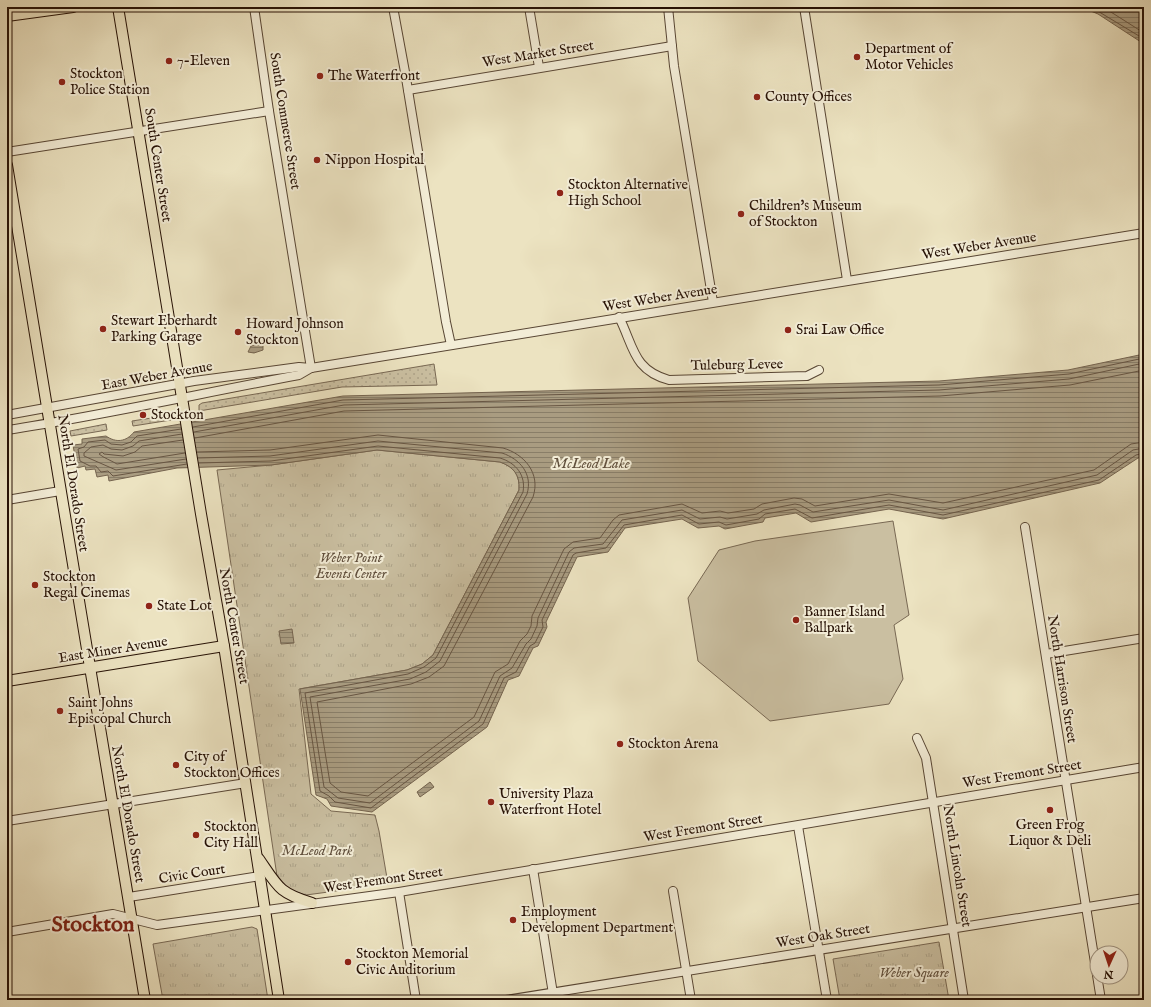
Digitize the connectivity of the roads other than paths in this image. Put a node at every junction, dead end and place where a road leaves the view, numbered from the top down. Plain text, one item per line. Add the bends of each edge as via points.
1 (73, 7) edge
2 (118, 7) edge
3 (254, 7) edge
4 (393, 7) edge
5 (529, 7) edge
6 (668, 7) edge
7 (804, 7) edge
8 (7, 16) edge
9 (672, 46) junction
10 (539, 68) junction
11 (408, 90) junction
12 (269, 111) junction
13 (138, 131) junction
14 (7, 152) edge
15 (7, 165) edge
16 (1144, 233) edge
17 (159, 256) joint
18 (847, 280) junction
19 (713, 302) junction
20 (619, 317) junction
21 (451, 346) junction
22 (311, 368) junction
23 (819, 370) dead end
24 (179, 383) junction
25 (182, 398) junction
26 (47, 409) junction
27 (7, 415) edge
28 (49, 424) junction
29 (7, 430) edge
30 (60, 491) junction
31 (7, 500) edge
32 (1025, 527) dead end
33 (1144, 638) edge
34 (224, 646) junction
35 (1046, 654) junction
36 (89, 668) junction
37 (7, 681) edge
38 (917, 738) dead end
39 (1144, 767) edge
40 (1065, 780) junction
41 (246, 783) junction
42 (933, 802) junction
43 (112, 804) junction
44 (7, 821) edge
45 (798, 826) junction
46 (257, 856) junction
47 (533, 869) junction
48 (260, 876) junction
49 (673, 891) dead end
50 (399, 892) junction
51 (129, 897) junction
52 (1144, 898) edge
53 (312, 903) junction
54 (1086, 908) junction
55 (265, 909) junction
56 (132, 919) junction
57 (953, 928) junction
58 (7, 932) edge
59 (819, 951) junction
60 (686, 971) junction
61 (554, 996) edge
62 (145, 1000) edge
63 (279, 1000) edge
64 (416, 1000) edge
65 (506, 1000) edge
66 (691, 1000) edge
67 (827, 1000) edge
68 (964, 1000) edge
69 (1101, 1000) edge

1 - 8 main road
2 - 13 main road, South Center Street
3 - 12 street, South Commerce Street
4 - 11 street
5 - 10 street
6 - 9 street
7 - 18 street
9 - 10 street, West Market Street
9 - 19 street
10 - 11 street, West Market Street
11 - 21 street
12 - 13 street
12 - 22 street, South Commerce Street
13 - 14 street
13 - 17 main road, South Center Street
15 - 26 main road, North El Dorado Street
16 - 18 street, West Weber Avenue
17 - 24 main road, North Center Street
18 - 19 street, West Weber Avenue
19 - 20 street, West Weber Avenue
20 - 21 street, West Weber Avenue
20 - 23 street, Tuleburg Levee via 645,370 669,380 807,376
21 - 22 street, West Weber Avenue
22 - 24 street, East Weber Avenue via 299,367
22 - 25 street, West Weber Avenue via 299,375
24 - 25 main road, North Center Street
24 - 26 street, East Weber Avenue
25 - 28 street, East Weber Avenue
25 - 34 main road, North Center Street
26 - 27 street, East Weber Avenue
26 - 28 main road, North El Dorado Street
28 - 29 street, East Weber Avenue
28 - 30 main road, North El Dorado Street
30 - 31 street
30 - 36 main road, North El Dorado Street
32 - 35 street, North Harrison Street
33 - 35 street
34 - 36 main road, East Miner Avenue
34 - 41 main road, North Center Street
35 - 40 street, North Harrison Street
36 - 37 main road, East Miner Avenue
36 - 43 main road, North El Dorado Street
38 - 42 street, North Lincoln Street via 926,758
39 - 40 street, West Fremont Street
40 - 42 street, West Fremont Street
40 - 54 street, North Harrison Street
41 - 43 street
41 - 46 main road, North Center Street
42 - 45 street, West Fremont Street
42 - 57 street, North Lincoln Street
43 - 44 street
43 - 51 main road, North El Dorado Street
45 - 47 street, West Fremont Street
45 - 59 street
46 - 48 main road, North Center Street
46 - 53 main road via 282,891
47 - 50 street, West Fremont Street
47 - 61 street
48 - 51 street, Civic Court
48 - 55 main road, North Center Street
49 - 60 street
50 - 53 street, West Fremont Street
50 - 64 street
51 - 56 main road, North El Dorado Street
52 - 54 street, West Oak Street
53 - 55 street, West Fremont Street
54 - 57 street, West Oak Street
54 - 69 street, North Harrison Street
55 - 56 street, West Fremont Street via 157,925
55 - 63 main road, North Center Street
56 - 58 street, West Fremont Street via 113,914
56 - 62 main road, North El Dorado Street
57 - 59 street, West Oak Street
57 - 68 street, North Lincoln Street
59 - 60 street, West Oak Street
59 - 67 street
60 - 61 street, West Oak Street
60 - 66 street
61 - 65 street, West Oak Street

